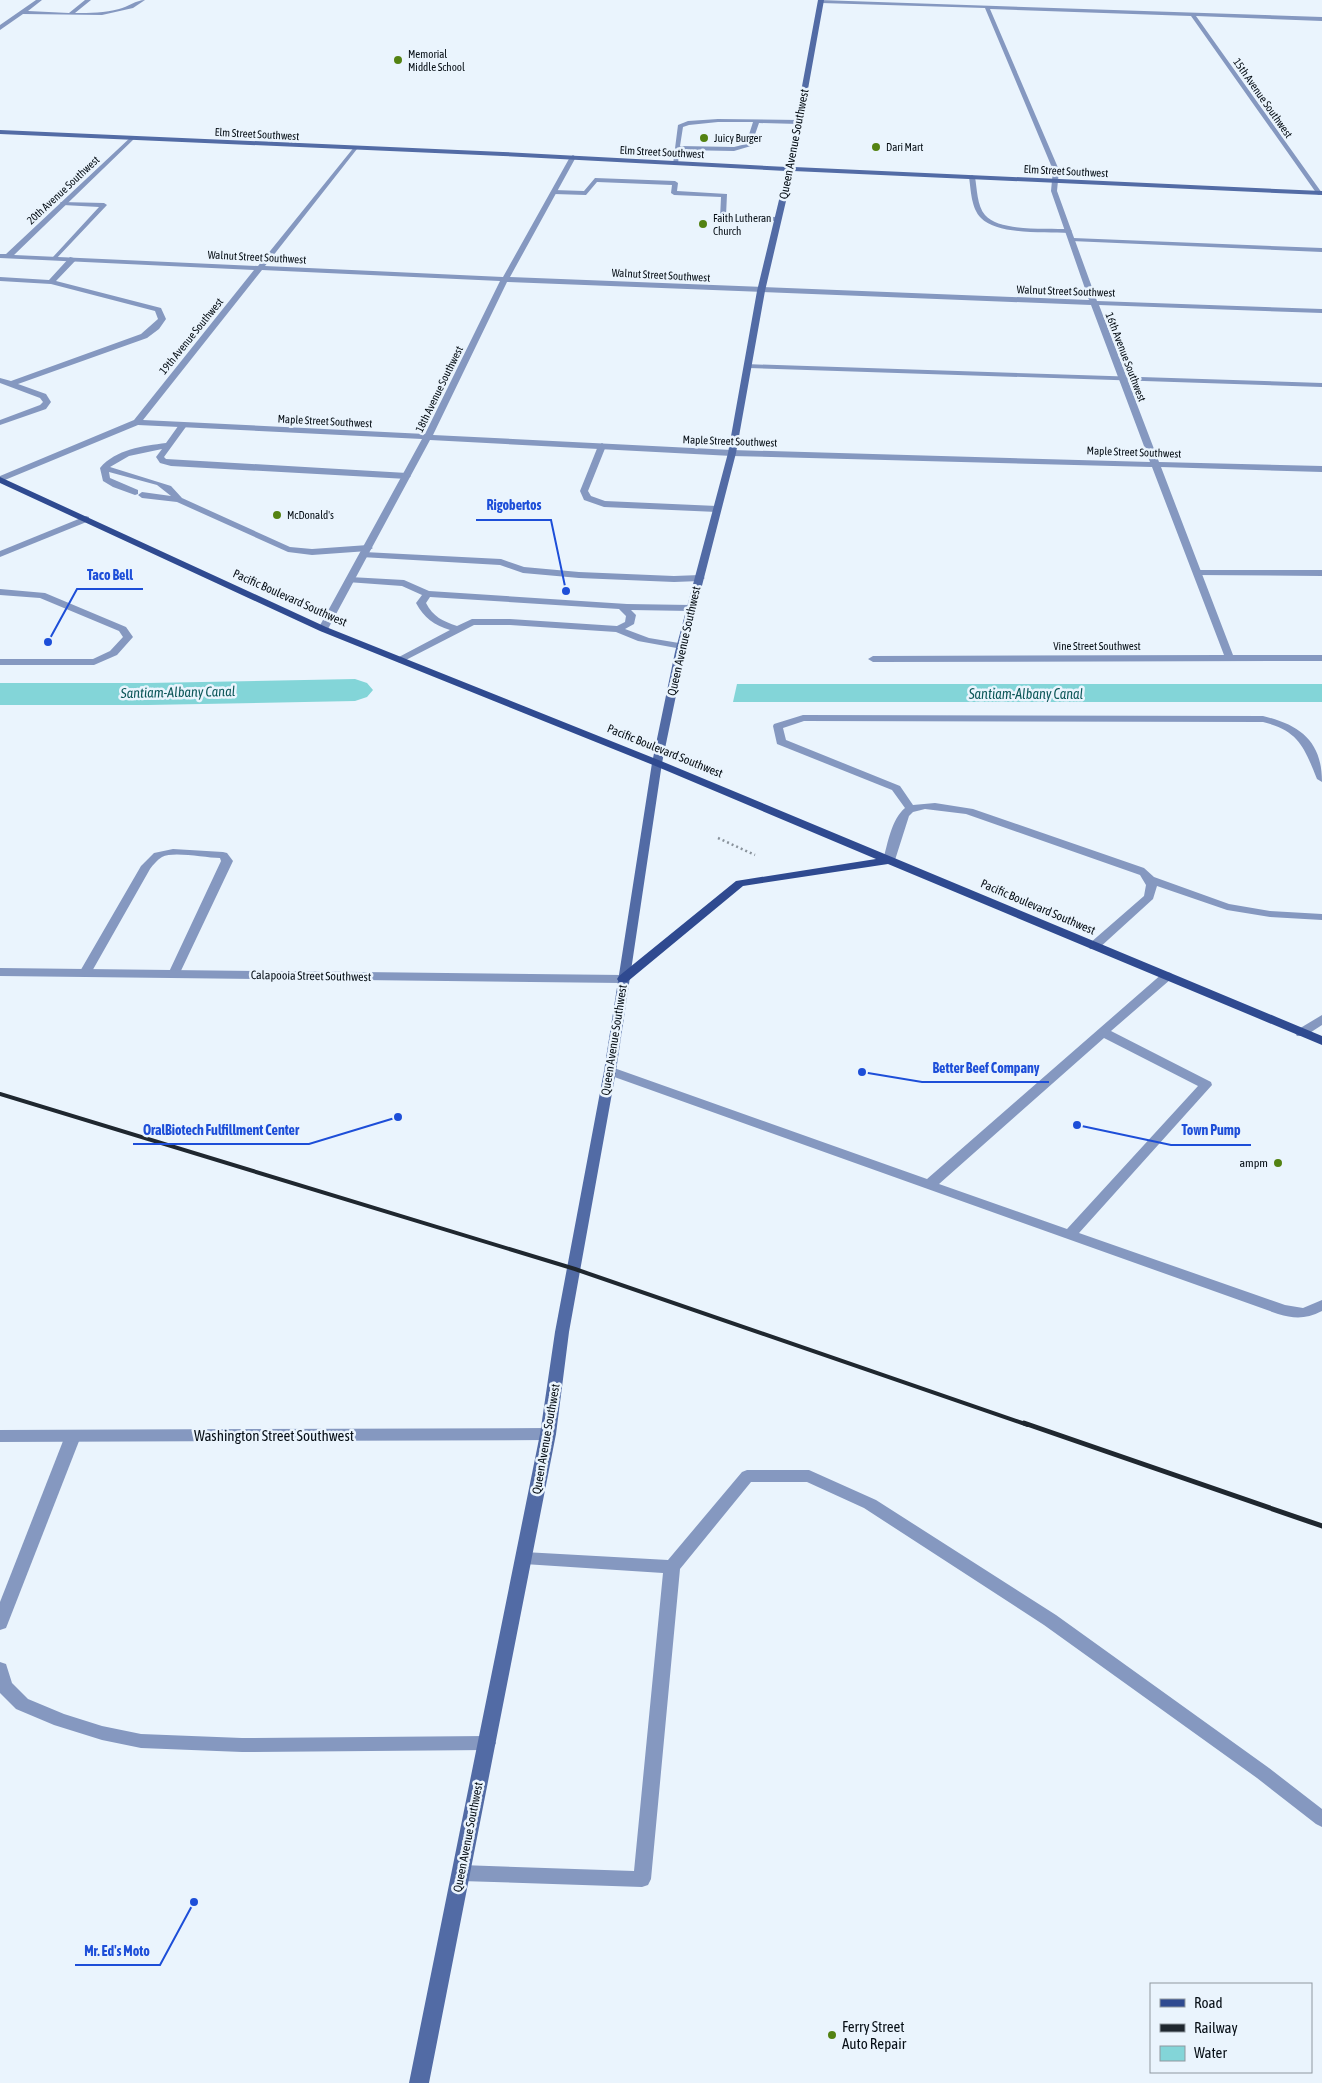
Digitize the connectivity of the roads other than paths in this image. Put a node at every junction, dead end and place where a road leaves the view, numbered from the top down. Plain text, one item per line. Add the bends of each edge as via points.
1 (38, 0) edge
2 (88, 0) edge
3 (142, 0) edge
4 (821, 0) edge
5 (988, 7) junction
6 (23, 12) junction
7 (72, 13) junction
8 (1192, 14) junction
9 (1322, 19) edge
10 (0, 28) edge
11 (756, 121) junction
12 (799, 122) junction
13 (0, 132) edge
14 (132, 138) junction
15 (354, 148) junction
16 (678, 148) junction
17 (573, 157) junction
18 (675, 163) junction
19 (790, 169) junction
20 (972, 177) junction
21 (1056, 180) junction
22 (554, 192) junction
23 (1320, 193) edge
24 (63, 203) junction
25 (778, 219) junction
26 (1069, 231) junction
27 (1073, 240) junction
28 (1322, 250) edge
29 (4, 256) edge
30 (55, 258) junction
31 (73, 259) junction
32 (259, 268) junction
33 (0, 279) edge
34 (505, 279) junction
35 (50, 282) junction
36 (761, 291) junction
37 (1094, 303) junction
38 (1322, 311) edge
39 (748, 366) junction
40 (1122, 378) junction
41 (0, 380) edge
42 (11, 384) junction
43 (1322, 385) edge
44 (137, 422) junction
45 (0, 423) edge
46 (184, 424) junction
47 (428, 438) junction
48 (169, 444) junction
49 (602, 446) junction
50 (732, 453) junction
51 (1156, 464) junction
52 (104, 468) junction
53 (1322, 469) edge
54 (407, 476) junction
55 (0, 479) edge
56 (179, 500) junction
57 (717, 510) junction
58 (86, 520) junction
59 (366, 551) junction
60 (0, 554) edge
61 (1198, 573) junction
62 (1322, 573) edge
63 (700, 578) junction
64 (350, 580) junction
65 (0, 592) edge
66 (427, 594) junction
67 (622, 607) junction
68 (691, 608) junction
69 (457, 628) junction
70 (324, 629) junction
71 (618, 629) junction
72 (682, 646) junction
73 (1322, 658) edge
74 (873, 659) dead end
75 (1230, 659) junction
76 (400, 660) junction
77 (0, 662) edge
78 (657, 763) junction
79 (1322, 779) edge
80 (911, 809) junction
81 (889, 860) junction
82 (1151, 880) junction
83 (1322, 917) edge
84 (1094, 946) junction
85 (0, 972) edge
86 (85, 973) junction
87 (174, 974) junction
88 (1167, 976) junction
89 (623, 979) junction
90 (1322, 1019) edge
91 (1103, 1032) junction
92 (1301, 1032) junction
93 (1322, 1041) edge
94 (610, 1071) junction
95 (930, 1185) junction
96 (1070, 1234) junction
97 (1322, 1305) edge
98 (548, 1434) junction
99 (0, 1436) edge
100 (73, 1436) junction
101 (524, 1558) junction
102 (672, 1567) junction
103 (0, 1623) edge
104 (0, 1669) edge
105 (487, 1743) junction
106 (1322, 1819) edge
107 (461, 1873) junction
108 (419, 2083) edge

1 - 6 street
2 - 7 street
3 - 7 street via 124,10
4 - 5 street
4 - 12 main road, Queen Avenue Southwest
5 - 8 street
5 - 21 street, 16th Avenue Southwest via 1056,170
6 - 7 street
6 - 10 street
8 - 9 street
8 - 23 street, 15th Avenue Southwest
11 - 12 street
11 - 16 street via 749,145 734,149
11 - 16 street via 685,123 680,126
12 - 19 main road, Queen Avenue Southwest
13 - 14 main road, Elm Street Southwest
14 - 15 main road, Elm Street Southwest
14 - 24 street, 20th Avenue Southwest
15 - 17 main road, Elm Street Southwest
15 - 32 street, 19th Avenue Southwest
16 - 18 street
17 - 18 main road, Elm Street Southwest
17 - 22 street, 18th Avenue Southwest
18 - 19 main road, Elm Street Southwest
19 - 20 main road, Elm Street Southwest
19 - 25 main road, Queen Avenue Southwest
20 - 21 main road, Elm Street Southwest
20 - 26 street via 979,210 989,222 1016,228
21 - 23 main road, Elm Street Southwest
21 - 26 street, 16th Avenue Southwest via 1054,191
22 - 25 street via 586,193 595,180 675,183 674,193 725,195 722,218
22 - 34 street, 18th Avenue Southwest
24 - 29 street, 20th Avenue Southwest
24 - 30 street via 104,205
25 - 36 main road, Queen Avenue Southwest
26 - 27 street, 16th Avenue Southwest
27 - 28 street
27 - 37 street, 16th Avenue Southwest
29 - 30 street, Walnut Street Southwest
30 - 31 street, Walnut Street Southwest
31 - 32 street, Walnut Street Southwest
31 - 35 street
32 - 34 street, Walnut Street Southwest
32 - 44 street, 19th Avenue Southwest
33 - 35 street
34 - 36 street, Walnut Street Southwest
34 - 47 street, 18th Avenue Southwest
35 - 42 street via 140,304 158,310 162,319 144,336
36 - 37 street, Walnut Street Southwest
36 - 39 main road, Queen Avenue Southwest
37 - 38 street, Walnut Street Southwest
37 - 40 street, 16th Avenue Southwest
39 - 40 street
39 - 50 main road, Queen Avenue Southwest
40 - 43 street
40 - 51 street, 16th Avenue Southwest
41 - 42 street
42 - 45 street via 43,396 47,402 43,407
44 - 46 street, Maple Street Southwest
44 - 55 street, 19th Avenue Southwest
46 - 47 street, Maple Street Southwest
46 - 48 street
47 - 49 street, Maple Street Southwest
47 - 54 street, 18th Avenue Southwest
48 - 52 street via 133,451 115,458
48 - 54 street via 160,457 171,463
49 - 50 street, Maple Street Southwest
49 - 57 street via 584,491 586,498 604,504
50 - 51 street, Maple Street Southwest
50 - 57 main road, Queen Avenue Southwest
51 - 53 street, Maple Street Southwest
51 - 61 street, 16th Avenue Southwest
52 - 56 street via 168,488
52 - 56 street via 106,479 138,493
54 - 59 street, 18th Avenue Southwest
55 - 58 main road, Pacific Boulevard Southwest
56 - 59 street via 288,549
57 - 63 main road, Queen Avenue Southwest
58 - 60 street
58 - 70 main road, Pacific Boulevard Southwest
59 - 63 street via 501,562 522,570 579,575 674,580
59 - 64 street, 18th Avenue Southwest
61 - 62 street
61 - 75 street, 16th Avenue Southwest
63 - 68 main road, Queen Avenue Southwest
64 - 66 street via 404,583
64 - 70 street, 18th Avenue Southwest
65 - 77 street via 42,595 123,628 128,638 109,657 94,662
66 - 67 street
66 - 69 street via 421,603 426,614 436,622
67 - 68 street
67 - 71 street via 632,615 628,624
68 - 72 main road, Queen Avenue Southwest
69 - 71 street via 472,622 489,621
69 - 76 street
70 - 76 main road, Pacific Boulevard Southwest
71 - 72 street via 644,641
72 - 78 main road, Queen Avenue Southwest
73 - 75 street, Vine Street Southwest
74 - 75 street, Vine Street Southwest
76 - 78 main road, Pacific Boulevard Southwest
78 - 81 main road, Pacific Boulevard Southwest
78 - 89 main road, Queen Avenue Southwest
79 - 80 street via 1305,739 1285,723 1263,719 802,718 778,726 781,742 896,788
80 - 81 street via 904,814
80 - 82 street via 942,806 969,811 1140,870
81 - 84 main road, Pacific Boulevard Southwest
81 - 89 main road via 740,883
82 - 83 street via 1227,907
82 - 84 street via 1149,897
84 - 88 main road, Pacific Boulevard Southwest
85 - 86 street, Calapooia Street Southwest
86 - 87 street, Calapooia Street Southwest
86 - 87 street via 155,856 171,853 223,855 227,861
87 - 89 street, Calapooia Street Southwest
88 - 91 street
88 - 92 main road, Pacific Boulevard Southwest
89 - 94 main road, Queen Avenue Southwest
90 - 92 street
91 - 95 street
91 - 96 street via 1206,1084
92 - 93 main road, Pacific Boulevard Southwest
94 - 95 street
94 - 98 main road, Queen Avenue Southwest via 562,1332
95 - 96 street
96 - 97 street via 1283,1310 1305,1313
98 - 100 street, Washington Street Southwest
98 - 101 main road, Queen Avenue Southwest
99 - 100 street, Washington Street Southwest
100 - 103 street
101 - 102 street
101 - 105 main road, Queen Avenue Southwest
102 - 106 street via 747,1476 809,1476 870,1504 1050,1620
102 - 107 street via 642,1879
104 - 105 street via 4,1686 22,1704 60,1720 141,1741 242,1745
105 - 107 main road, Queen Avenue Southwest
107 - 108 main road, Queen Avenue Southwest

